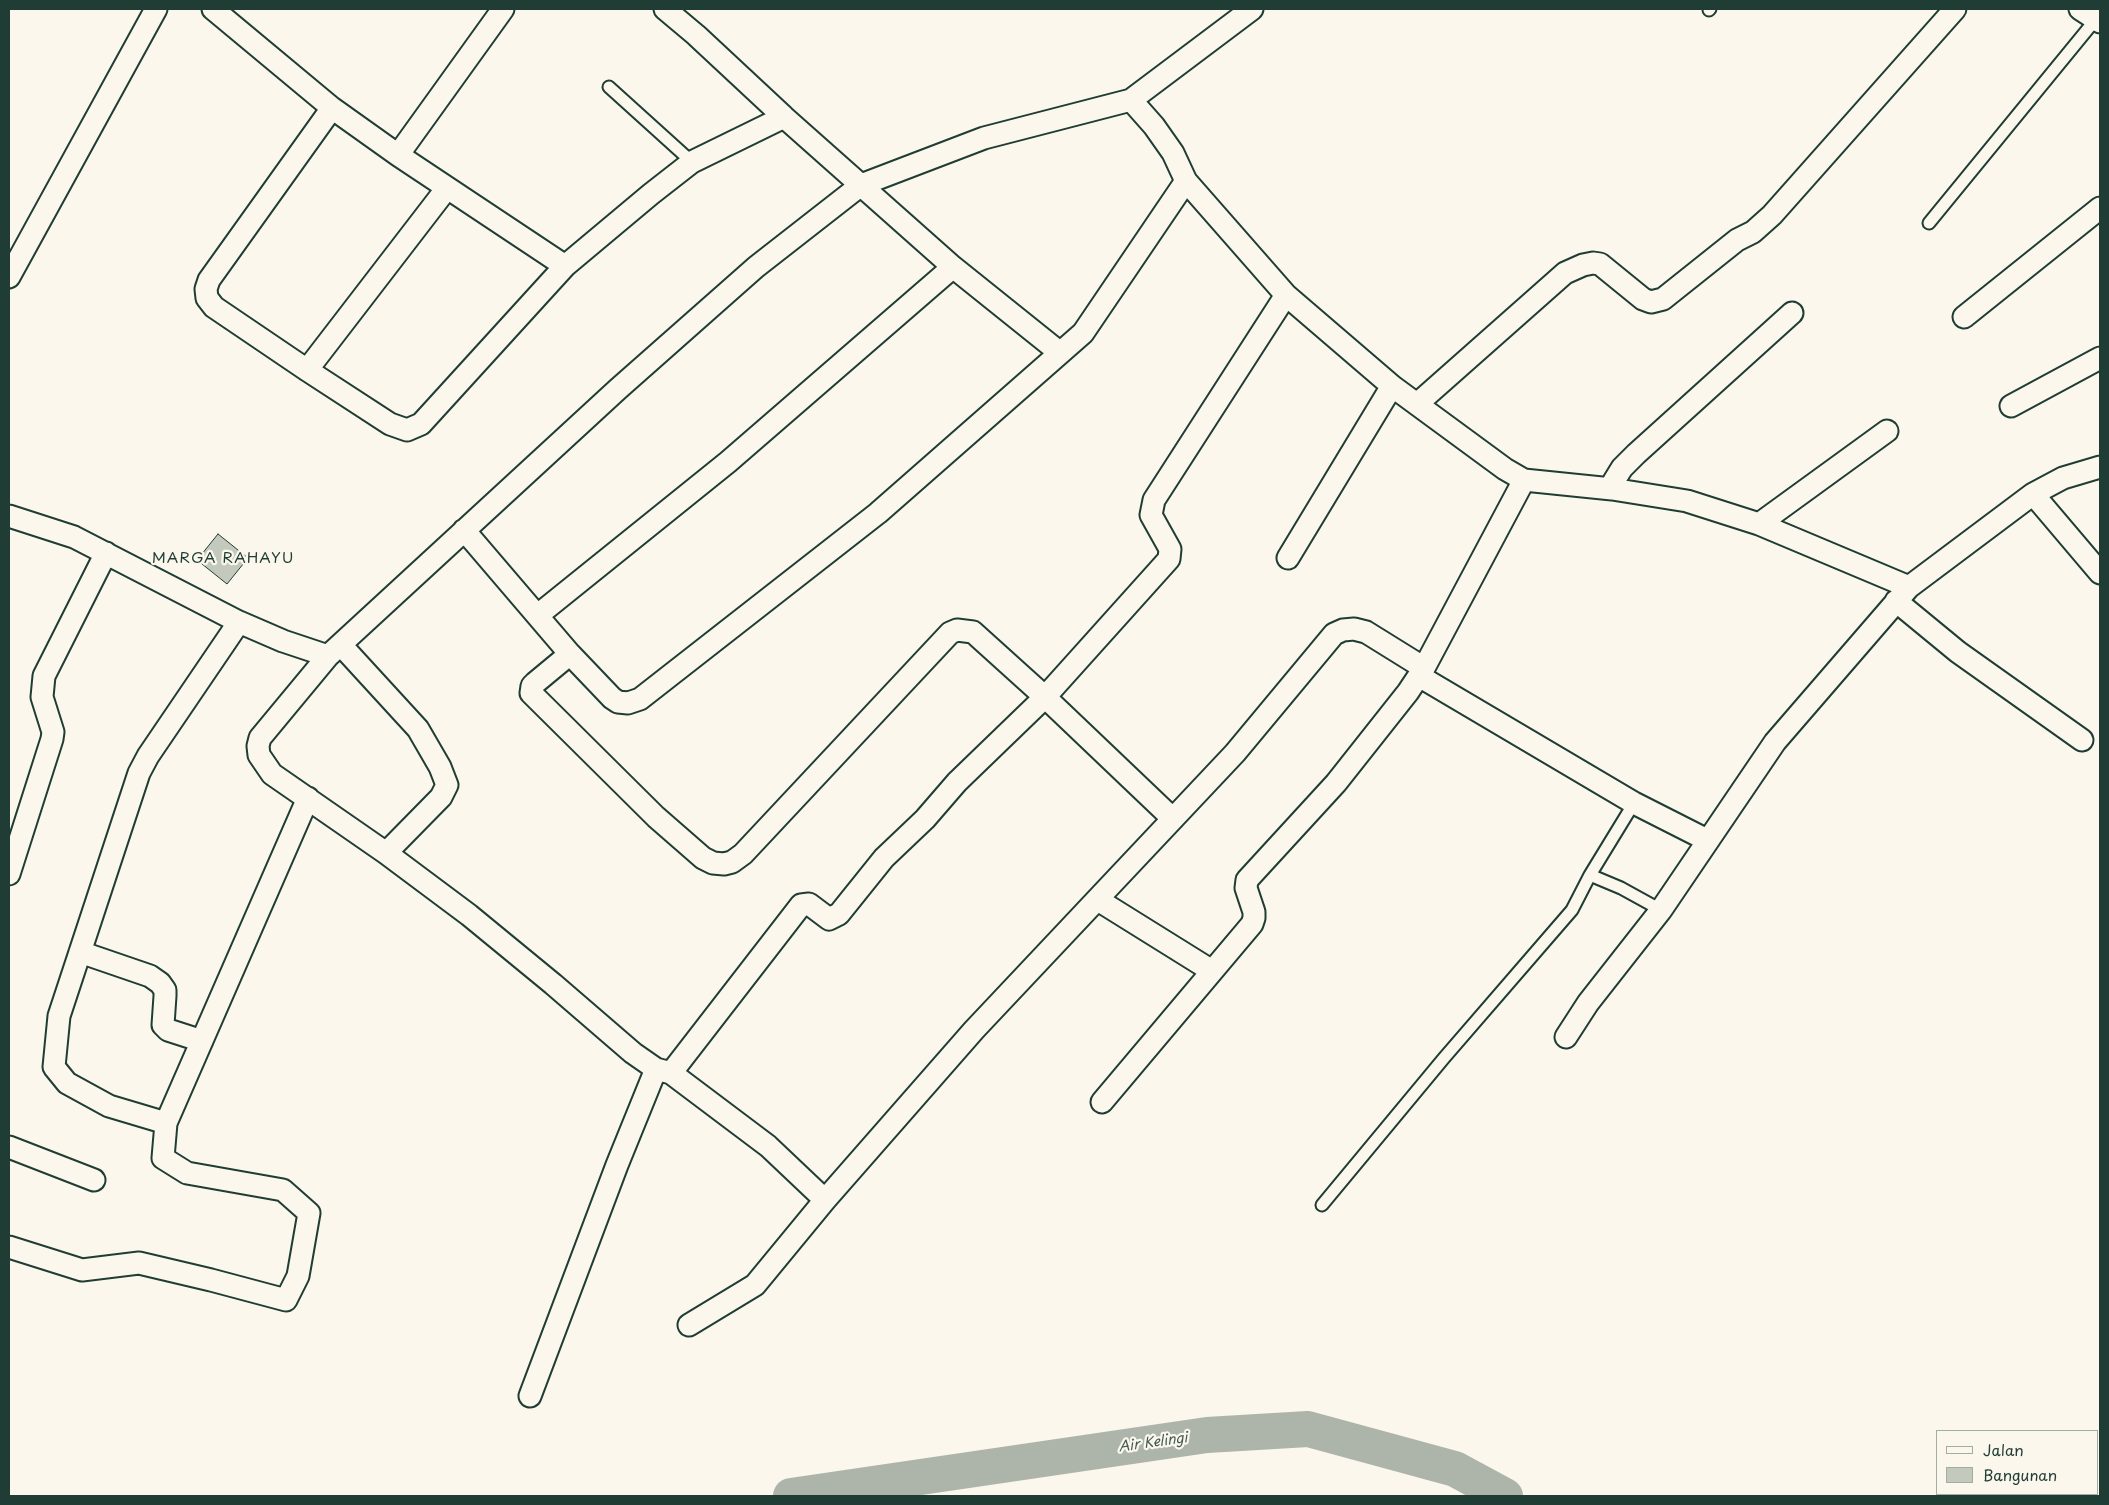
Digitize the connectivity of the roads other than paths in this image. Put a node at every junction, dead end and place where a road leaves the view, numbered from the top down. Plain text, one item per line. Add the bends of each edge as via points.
1 (156, 9) edge
2 (213, 9) edge
3 (503, 9) edge
4 (665, 9) edge
5 (1252, 9) edge
6 (1955, 9) edge
7 (2092, 17) edge
8 (609, 87) dead end
9 (1131, 100) junction
10 (332, 108) junction
11 (784, 117) junction
12 (398, 155) junction
13 (692, 162) junction
14 (1186, 182) junction
15 (860, 185) junction
16 (447, 188) junction
17 (2100, 208) edge
18 (1929, 223) dead end
19 (565, 266) junction
20 (953, 267) junction
21 (9, 277) edge
22 (1286, 296) junction
23 (1792, 313) dead end
24 (1964, 317) dead end
25 (1059, 352) junction
26 (2100, 358) edge
27 (307, 370) junction
28 (1392, 386) junction
29 (1417, 404) junction
30 (2011, 406) dead end
31 (1887, 431) dead end
32 (2100, 467) edge
33 (1524, 480) junction
34 (1612, 489) junction
35 (2033, 494) junction
36 (9, 516) edge
37 (1759, 524) junction
38 (464, 530) junction
39 (106, 553) junction
40 (1288, 558) dead end
41 (2100, 573) edge
42 (1903, 594) junction
43 (538, 615) junction
44 (239, 622) junction
45 (335, 650) junction
46 (570, 654) junction
47 (1421, 672) junction
48 (1045, 697) junction
49 (2082, 740) dead end
50 (308, 798) junction
51 (1634, 803) junction
52 (1173, 819) junction
53 (1707, 840) junction
54 (386, 853) junction
55 (9, 874) edge
56 (1590, 875) junction
57 (1098, 900) junction
58 (1661, 910) junction
59 (80, 952) junction
60 (1212, 971) junction
61 (1566, 1037) dead end
62 (202, 1041) junction
63 (663, 1071) junction
64 (1102, 1102) dead end
65 (166, 1123) junction
66 (9, 1146) edge
67 (94, 1180) dead end
68 (824, 1200) junction
69 (1322, 1206) dead end
70 (9, 1247) edge
71 (689, 1325) dead end
72 (530, 1396) dead end

1 - 21 street
2 - 10 street
3 - 12 street
4 - 11 street
5 - 9 street
6 - 29 street via 1772,215 1663,299 1656,302 1643,299 1600,264 1583,265 1565,273
7 - 18 lane
8 - 13 lane
9 - 14 street via 1173,153
9 - 15 street via 984,138
10 - 12 street
10 - 27 street via 209,280 206,290 209,303 214,307
11 - 13 street
11 - 15 street
12 - 16 street
13 - 19 street
14 - 22 street
14 - 25 street via 1083,333
15 - 20 street
15 - 38 street via 756,268
16 - 19 street
16 - 27 street
17 - 24 street
19 - 27 street via 421,424 412,429 390,424
20 - 25 street
20 - 43 street via 721,468
22 - 28 street
22 - 48 street via 1154,500 1151,515 1170,549 1169,559
23 - 34 street via 1636,454 1622,468
25 - 46 street via 878,513 640,699 618,702
26 - 30 street
28 - 29 street
28 - 40 street
29 - 33 street via 1504,469
31 - 37 street
32 - 35 street via 2064,478
33 - 34 street
33 - 47 street
34 - 37 street via 1687,501
35 - 41 street
35 - 42 street
36 - 39 street via 74,537
37 - 42 street
38 - 43 street
38 - 45 street
39 - 44 street
39 - 55 street via 44,676 42,697 53,732 52,739
42 - 49 street via 1958,652
42 - 53 street via 1775,742
43 - 46 street
44 - 45 street via 283,641
44 - 59 street via 139,773
45 - 50 street via 260,738 258,746 259,755 272,774
45 - 54 street via 418,729 447,785 441,797
46 - 48 street via 535,683 531,693 656,817 703,858 724,864 742,854 950,632 973,632
47 - 51 street
47 - 52 street via 1366,632 1354,629 1334,634 1235,753
47 - 60 street via 1336,783 1247,880 1254,918
48 - 52 street
48 - 63 street via 884,858 836,917 829,918 813,906 801,904
50 - 54 street
50 - 62 street
51 - 53 street
51 - 56 lane
52 - 57 street
53 - 58 street
54 - 63 street via 469,915 632,1053
56 - 58 lane
56 - 69 lane via 1572,910
57 - 60 street
57 - 68 street via 974,1030
58 - 61 street via 1588,1003
59 - 62 street via 150,976 165,990 163,1025 168,1030
59 - 65 street via 59,1016 54,1067 67,1084 109,1106
60 - 64 street
62 - 65 street
63 - 68 street via 768,1146
63 - 72 street via 617,1165
65 - 70 street via 163,1158 187,1172 283,1190 309,1213 298,1276 286,1300 139,1263 82,1270
66 - 67 street
68 - 71 street via 755,1285

